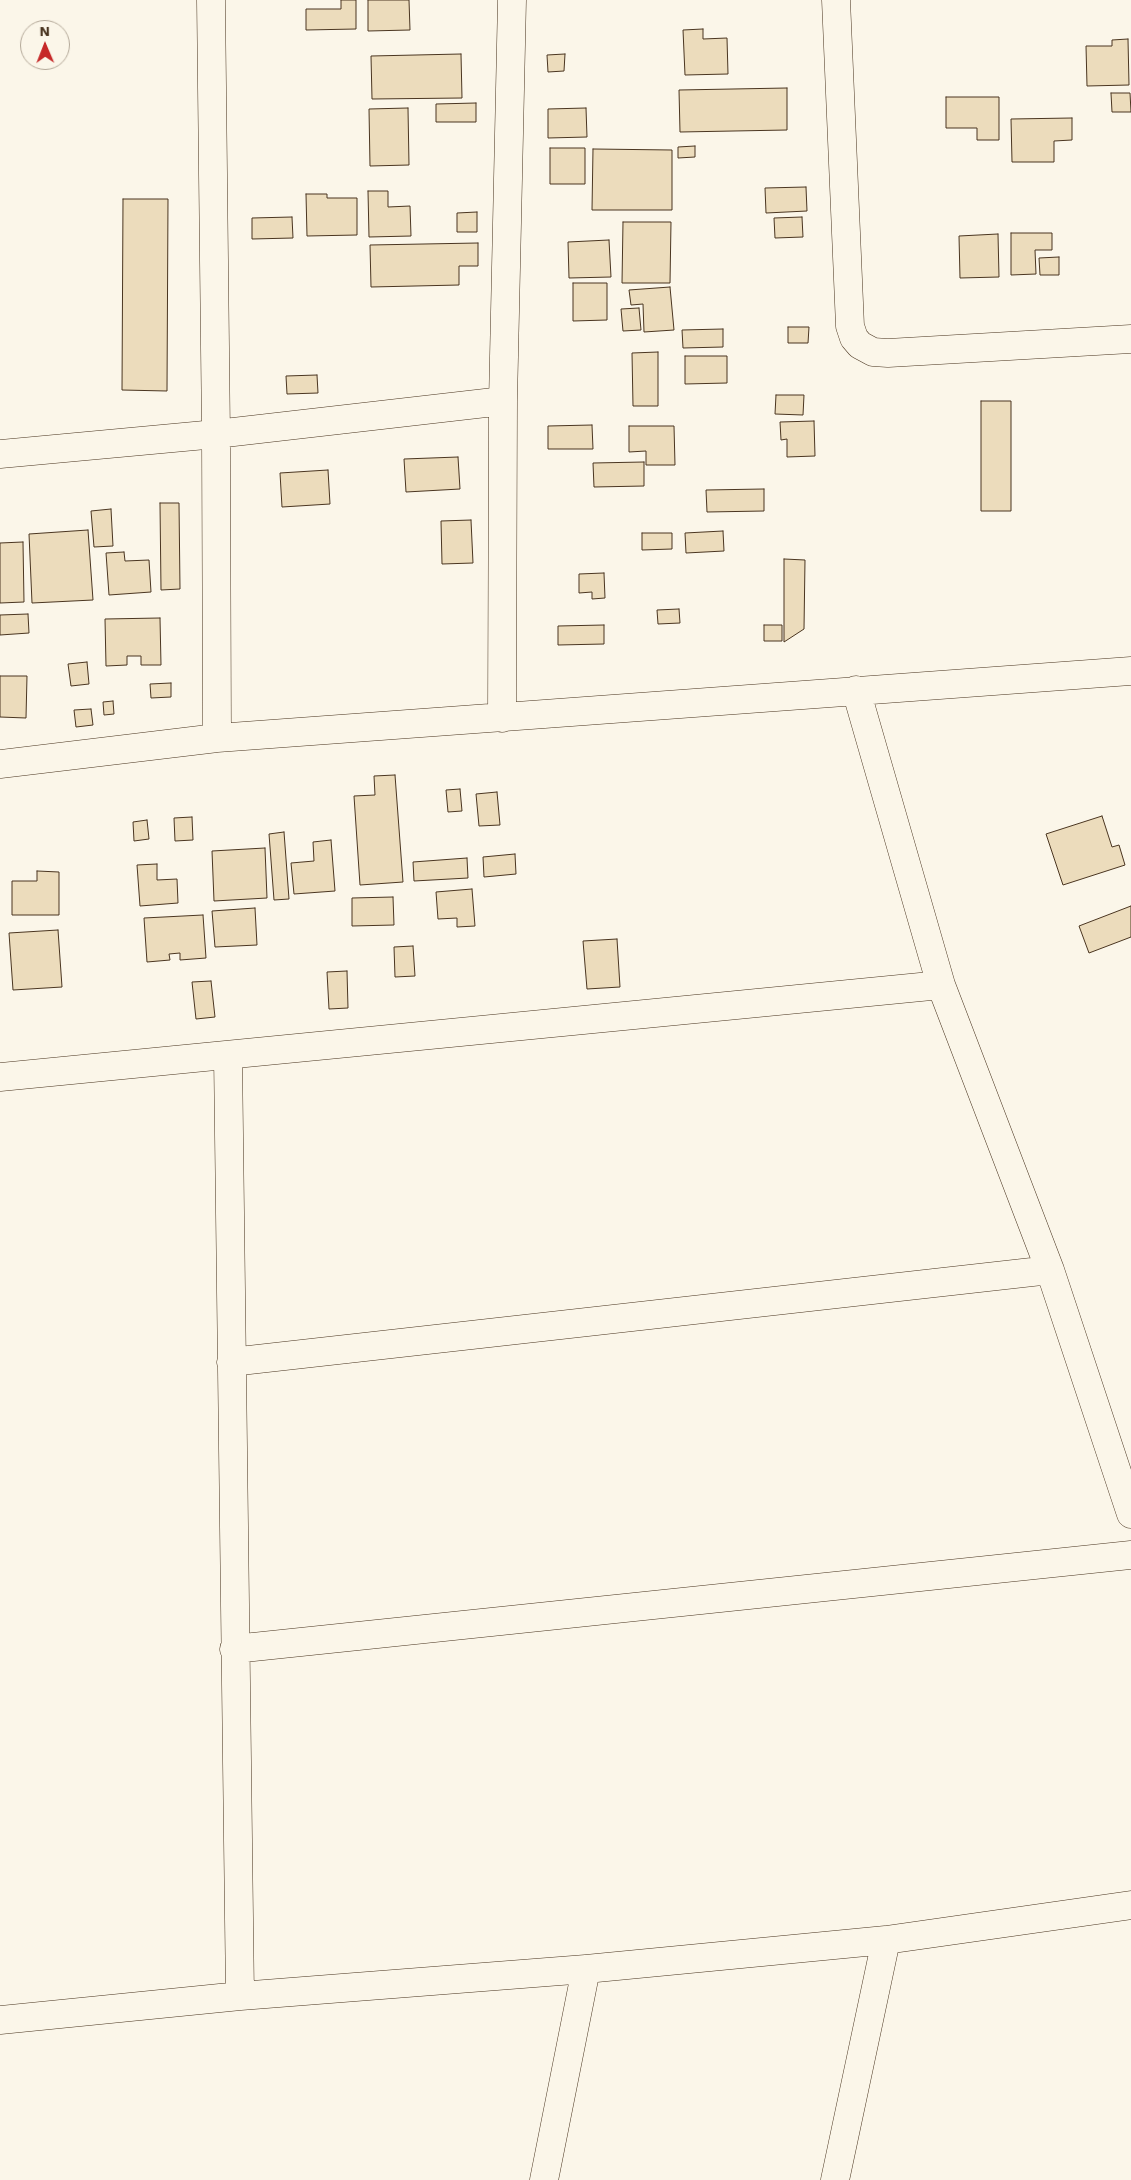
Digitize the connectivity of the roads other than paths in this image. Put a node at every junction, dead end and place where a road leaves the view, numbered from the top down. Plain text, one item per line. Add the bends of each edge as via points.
1 (211, 0) edge
2 (512, 0) edge
3 (836, 0) edge
4 (1131, 339) edge
5 (503, 401) junction
6 (216, 434) junction
7 (0, 454) edge
8 (1131, 671) edge
9 (856, 690) junction
10 (502, 718) junction
11 (217, 738) junction
12 (0, 764) edge
13 (941, 985) junction
14 (228, 1056) junction
15 (0, 1077) edge
16 (1050, 1270) junction
17 (231, 1362) junction
18 (1131, 1514) edge
19 (1131, 1555) edge
20 (234, 1649) junction
21 (1131, 1905) edge
22 (886, 1940) junction
23 (586, 1969) junction
24 (240, 1996) junction
25 (0, 2020) edge
26 (544, 2180) edge
27 (835, 2180) edge

1 - 6 street
2 - 5 street
3 - 4 street via 850,326 860,345 873,352 888,353
5 - 6 street
5 - 10 street
6 - 7 street
6 - 11 street
8 - 9 street
9 - 10 street
9 - 13 street
10 - 11 street
11 - 12 street
13 - 14 street
13 - 16 street
14 - 15 street
14 - 17 street
16 - 17 street
16 - 18 street
17 - 20 street
19 - 20 street
20 - 24 street
21 - 22 street
22 - 23 street
22 - 27 street
23 - 24 street
23 - 26 street
24 - 25 street

